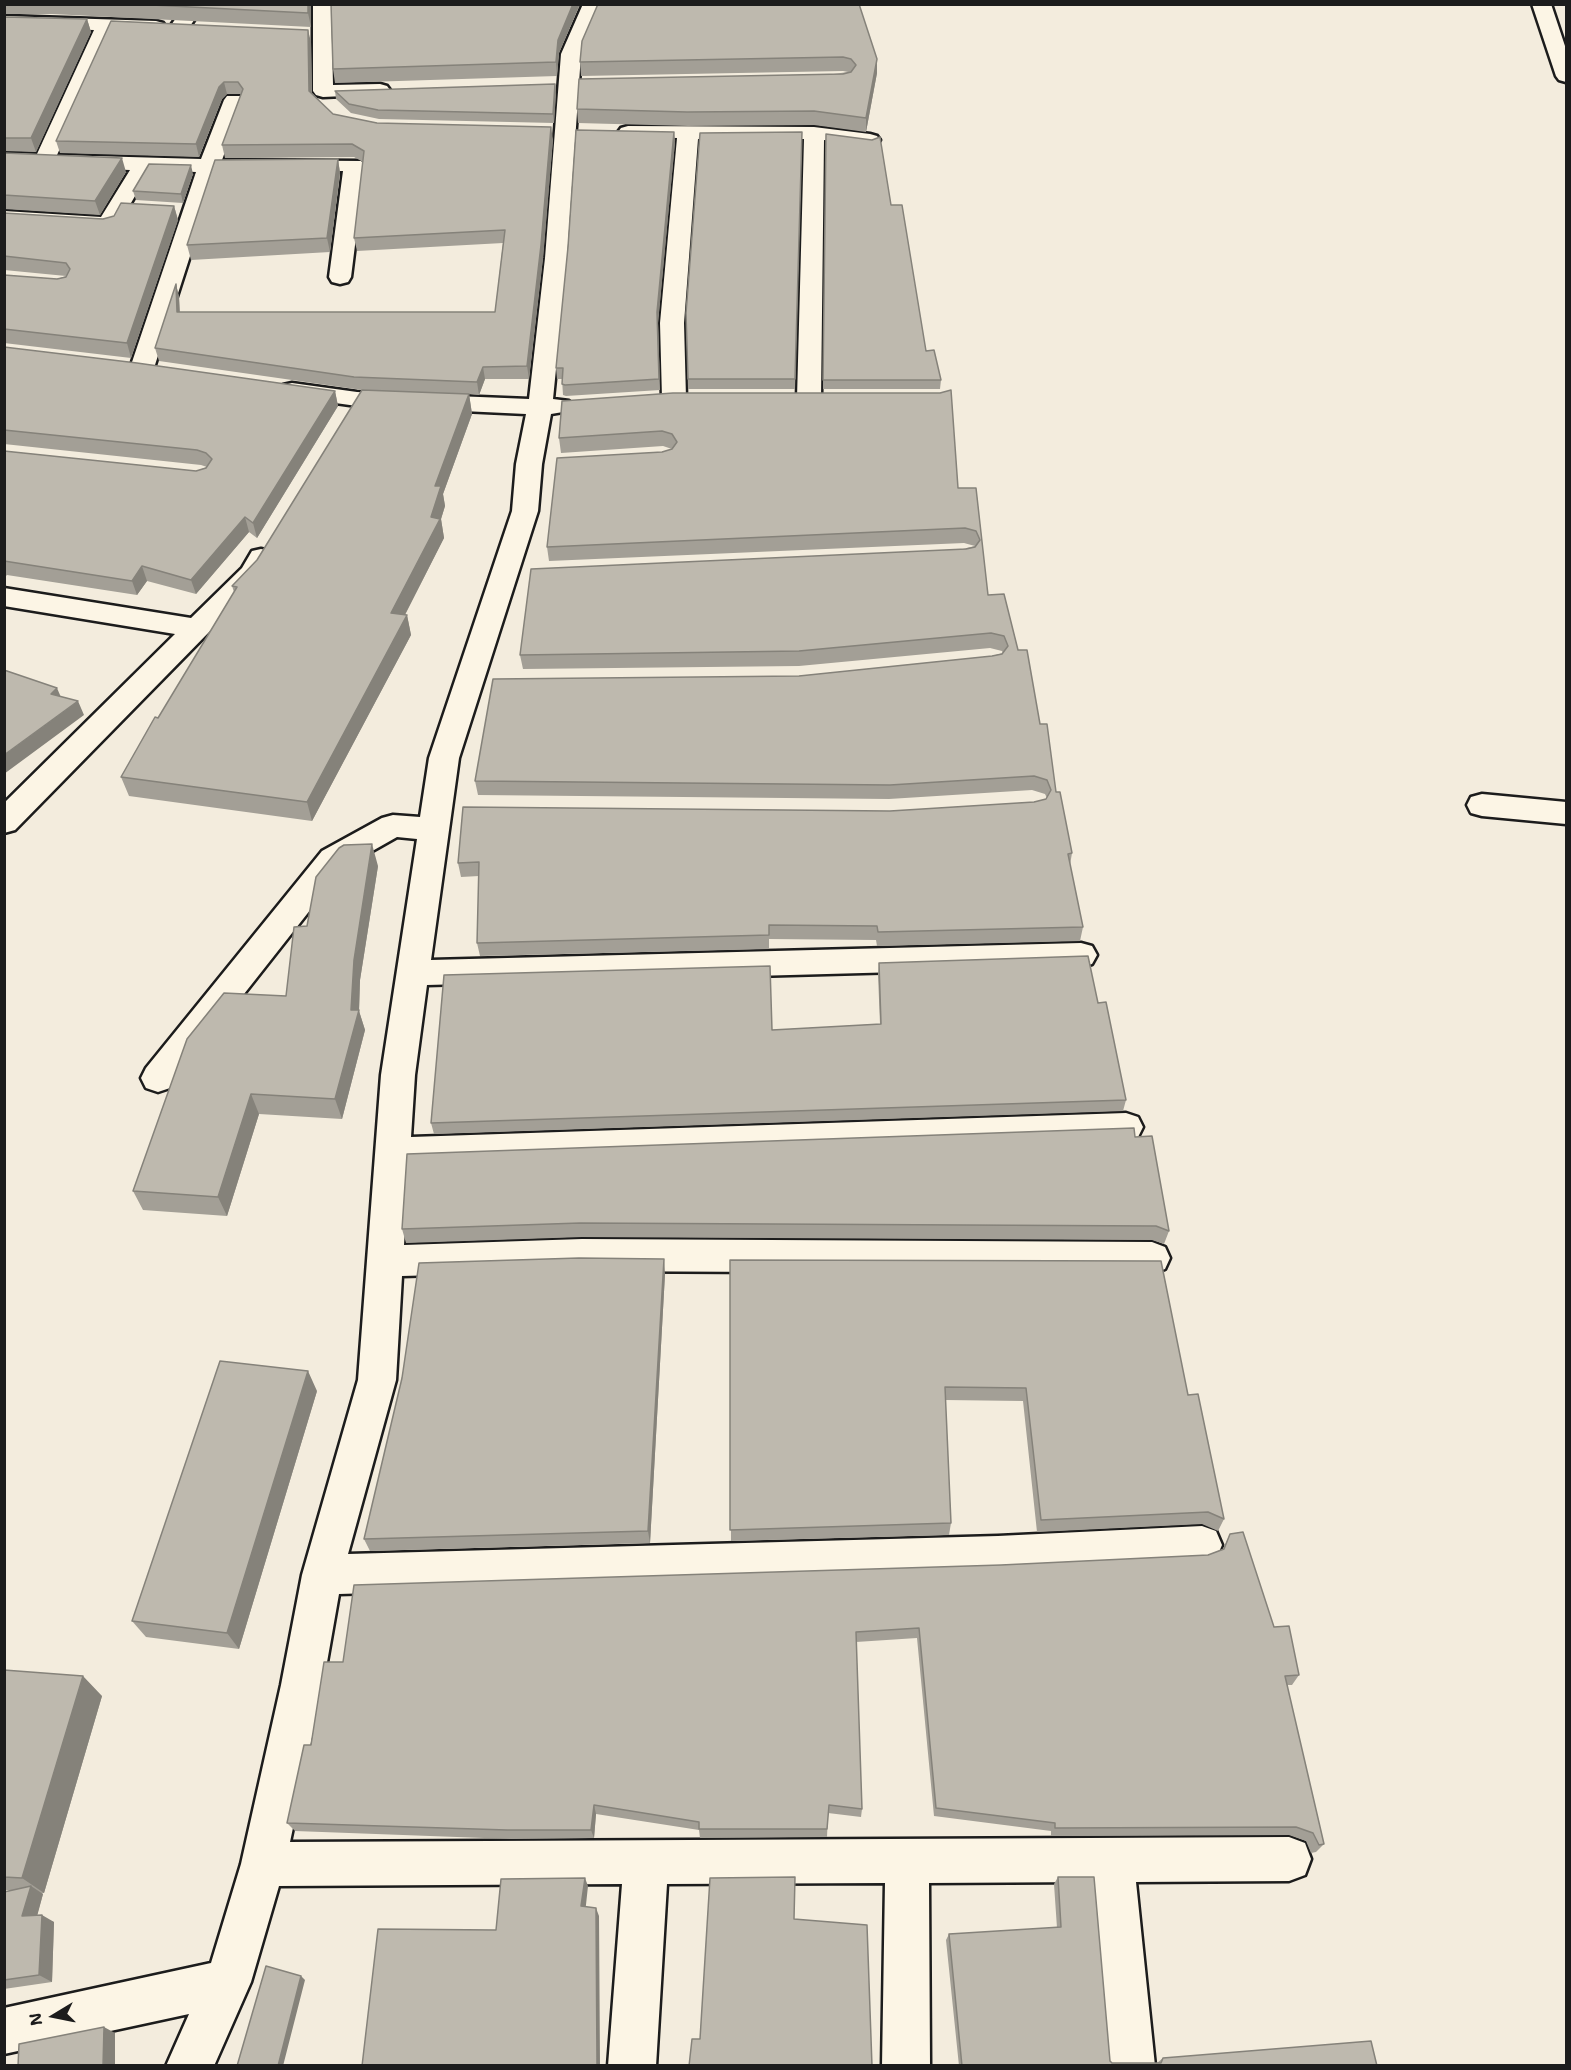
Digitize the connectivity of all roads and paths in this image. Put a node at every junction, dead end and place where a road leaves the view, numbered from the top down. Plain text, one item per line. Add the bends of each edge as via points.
1 (67, 4) edge
2 (196, 4) edge
3 (322, 4) edge
4 (593, 4) edge
5 (1541, 4) edge
6 (4, 22) edge
7 (52, 22) junction
8 (106, 25) junction
9 (180, 28) junction
10 (202, 29) edge
11 (302, 34) edge
12 (322, 35) junction
13 (1566, 76) edge
14 (405, 89) edge
15 (323, 92) junction
16 (234, 100) edge
17 (333, 110) edge
18 (610, 132) edge
19 (814, 133) junction
20 (688, 134) junction
21 (872, 140) edge
22 (4, 159) edge
23 (45, 159) junction
24 (144, 163) junction
25 (209, 165) junction
26 (117, 208) junction
27 (139, 209) edge
28 (4, 218) edge
29 (340, 277) dead end
30 (143, 368) edge
31 (268, 387) edge
32 (674, 398) edge
33 (782, 398) edge
34 (584, 404) edge
35 (540, 407) junction
36 (276, 532) edge
37 (4, 597) edge
38 (198, 628) junction
39 (1482, 805) dead end
40 (1566, 813) edge
41 (444, 815) junction
42 (4, 822) edge
43 (1081, 955) edge
44 (412, 973) junction
45 (158, 1078) dead end
46 (1126, 1126) edge
47 (393, 1152) junction
48 (1152, 1258) edge
49 (385, 1260) junction
50 (1202, 1545) dead end
51 (322, 1575) junction
52 (1289, 1859) dead end
53 (1112, 1860) junction
54 (907, 1861) junction
55 (646, 1862) junction
56 (263, 1864) junction
57 (228, 1982) junction
58 (4, 2031) edge
59 (189, 2066) edge
60 (632, 2066) edge
61 (906, 2066) edge
62 (1131, 2066) edge

1 - 7 street
2 - 9 street
3 - 12 street
4 - 35 street via 571,54 567,84 567,131
5 - 13 street
6 - 7 street
7 - 8 street
8 - 9 street
8 - 23 street
9 - 10 street
11 - 12 street
12 - 15 street
14 - 15 street
15 - 17 street via 324,103
16 - 25 street
18 - 20 street
19 - 20 street
19 - 21 street
19 - 33 street via 821,398
20 - 32 street via 672,323
22 - 23 street
23 - 24 street
24 - 25 street
24 - 26 street
25 - 29 street via 354,165
25 - 30 street via 183,212
26 - 27 street
26 - 28 street via 108,224
31 - 35 street via 351,409
34 - 35 street
35 - 41 street via 540,464 525,511 516,574 481,682 444,758
36 - 38 street via 252,573
37 - 38 street
38 - 42 street
39 - 40 street
41 - 44 street
41 - 45 street via 393,826 333,859
43 - 44 street
44 - 47 street via 398,1075
46 - 47 street
47 - 49 street
48 - 49 street via 582,1255
49 - 51 street via 377,1380
50 - 51 street via 998,1555
51 - 56 street
52 - 53 street
53 - 54 street
53 - 62 street
54 - 55 street
54 - 61 street
55 - 56 street
55 - 60 street
56 - 57 street
57 - 58 street
57 - 59 street

